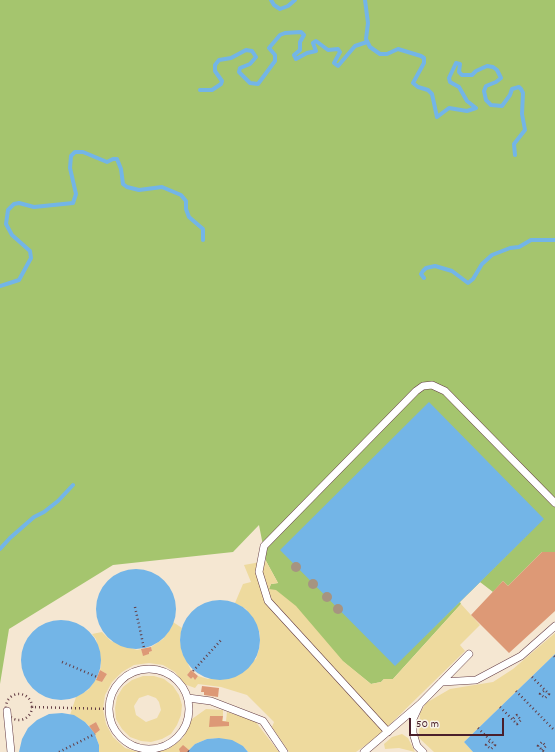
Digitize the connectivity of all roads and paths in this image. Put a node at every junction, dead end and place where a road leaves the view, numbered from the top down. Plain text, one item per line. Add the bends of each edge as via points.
1 (555, 503) edge
2 (135, 607) dead end
3 (555, 626) edge
4 (222, 639) dead end
5 (144, 648) dead end
6 (469, 654) dead end
7 (62, 662) dead end
8 (193, 671) dead end
9 (97, 677) dead end
10 (532, 677) dead end
11 (442, 682) junction
12 (545, 690) dead end
13 (516, 691) dead end
14 (188, 698) junction
15 (420, 704) junction
16 (31, 707) junction
17 (500, 707) dead end
18 (109, 709) junction
19 (7, 711) junction
20 (512, 720) dead end
21 (478, 728) dead end
22 (555, 731) edge
23 (388, 732) junction
24 (95, 734) dead end
25 (490, 741) dead end
26 (11, 752) edge
27 (59, 752) edge
28 (284, 752) edge
29 (364, 752) edge
30 (423, 752) edge

1 - 23 lane via 445,391 432,385 424,386 416,390 264,546 259,572 268,601
2 - 5 path
3 - 11 lane via 521,656 476,680
4 - 8 path
6 - 11 lane
7 - 9 path
10 - 12 path
11 - 15 lane
13 - 22 path
14 - 18 lane via 174,678 150,669 126,676 111,696
14 - 18 lane via 189,712 186,725 173,740 154,748 141,748 128,743 118,734 111,722
14 - 28 lane via 212,701 263,721
15 - 23 lane
15 - 30 lane via 413,719 413,733 417,746
16 - 18 path
16 - 19 path via 27,717 20,720 12,718
16 - 19 path via 28,698 16,695 9,699
17 - 20 path
19 - 26 lane
21 - 25 path
23 - 29 lane
24 - 27 path

